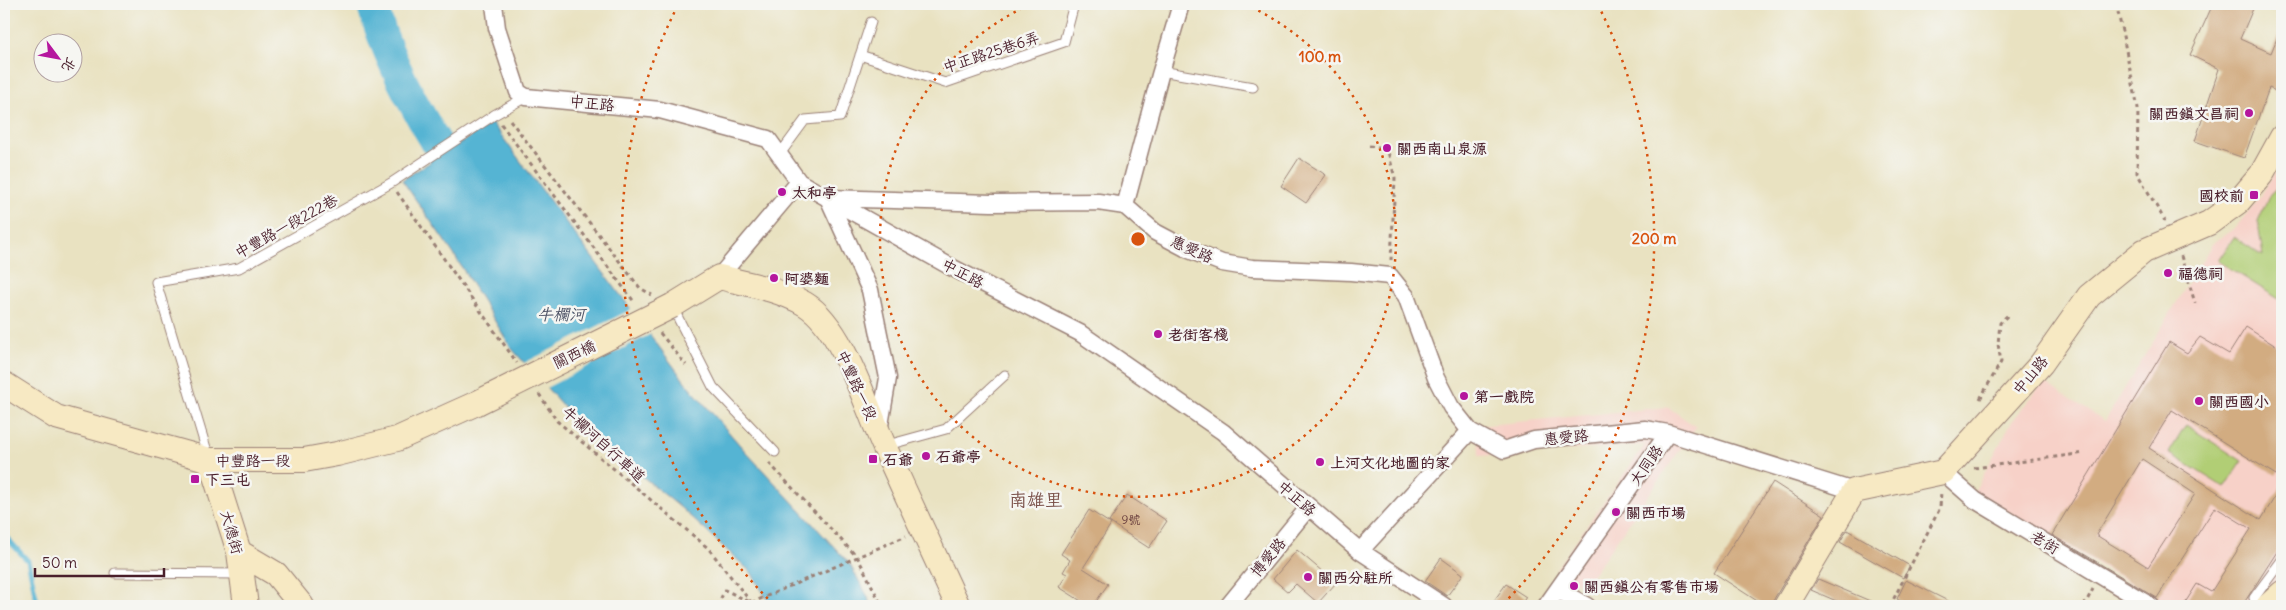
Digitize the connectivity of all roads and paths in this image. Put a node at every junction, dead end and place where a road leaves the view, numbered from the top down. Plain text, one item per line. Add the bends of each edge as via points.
1 (494, 4) edge
2 (1074, 4) edge
3 (1182, 4) edge
4 (2118, 12) dead end
5 (871, 22) dead end
6 (860, 55) junction
7 (1161, 71) junction
8 (1253, 88) dead end
9 (526, 97) junction
10 (2282, 137) edge
11 (1369, 146) dead end
12 (780, 154) junction
13 (799, 182) junction
14 (391, 183) junction
15 (828, 198) junction
16 (1125, 206) junction
17 (2175, 238) junction
18 (1390, 276) junction
19 (718, 277) junction
20 (640, 288) dead end
21 (2195, 303) dead end
22 (672, 306) junction
23 (2010, 314) dead end
24 (519, 365) dead end
25 (1005, 375) dead end
26 (4, 384) edge
27 (535, 389) dead end
28 (477, 403) joint
29 (1976, 407) dead end
30 (1470, 431) junction
31 (1668, 433) junction
32 (881, 439) junction
33 (776, 452) dead end
34 (2086, 452) dead end
35 (210, 460) junction
36 (1943, 472) junction
37 (1854, 491) junction
38 (1308, 508) junction
39 (922, 529) junction
40 (1360, 551) junction
41 (2282, 560) edge
42 (241, 563) junction
43 (115, 573) dead end
44 (1558, 590) junction
45 (2282, 593) edge
46 (753, 605) edge
47 (246, 606) edge
48 (302, 606) edge
49 (717, 606) edge
50 (744, 606) edge
51 (958, 606) edge
52 (1228, 606) edge
53 (1444, 606) edge
54 (1546, 606) edge
55 (1587, 606) edge
56 (1786, 606) edge
57 (1890, 606) edge
58 (2151, 606) edge
59 (2257, 606) edge
60 (2268, 606) edge

1 - 9 street via 497,28 518,92
2 - 6 lane, 中正路25巷6弄 via 1064,42 945,83
3 - 7 street
4 - 17 path via 2138,108 2137,173
5 - 6 lane
6 - 12 lane via 840,117 805,120
7 - 8 lane
7 - 16 street
9 - 12 street, 中正路 via 660,110 768,139
9 - 14 lane, 中豐路一段222巷
9 - 20 path via 510,121
10 - 17 main road, 中山路 via 2261,174 2238,202 2210,223
11 - 18 path via 1387,148 1395,178
12 - 13 street, 中正路
13 - 15 street, 中正路
13 - 19 street
14 - 24 path
14 - 35 lane, 中豐路一段222巷 via 239,268 156,282
15 - 16 street via 991,203 1098,202
15 - 32 street via 870,290 888,378
15 - 38 street, 中正路 via 951,267 1080,333 1223,432
16 - 18 street, 惠愛路 via 1155,232 1189,250 1222,262 1252,268
17 - 21 path
17 - 36 main road, 中山路 via 2144,251 2089,296 2041,364
18 - 30 street, 惠愛路 via 1406,296 1450,407
19 - 22 main road
19 - 32 main road, 中豐路一段 via 772,290 806,305 824,322 846,356
22 - 28 main road, 關西橋, bridge
22 - 33 lane via 713,387
23 - 29 path via 2000,323 1998,344 2001,362
25 - 32 lane via 946,429
26 - 35 main road, 中豐路一段 via 56,417
27 - 46 path, 牛欄河自行車道 via 558,421 708,548
28 - 35 main road, 中豐路一段 via 397,438 336,454 304,460
30 - 31 street, 惠愛路 via 1504,450 1534,440 1646,429
30 - 40 street
31 - 37 street, 大同路
31 - 44 street, 大同路
32 - 39 main road, 中豐路一段
34 - 36 path
35 - 42 main road, 大德街
36 - 37 main road
36 - 57 path via 1940,508
36 - 58 street, 老街 via 1976,500
37 - 56 main road
38 - 40 street, 中正路
38 - 52 street, 博愛路
39 - 46 path
39 - 51 main road, 中豐路一段
40 - 53 street, 中正路
41 - 59 lane via 2254,598
42 - 43 lane
42 - 47 main road, 大德街
42 - 48 main road via 276,574
44 - 54 street, 大同路
44 - 55 street
45 - 60 main road
46 - 49 path via 725,590
46 - 50 path

